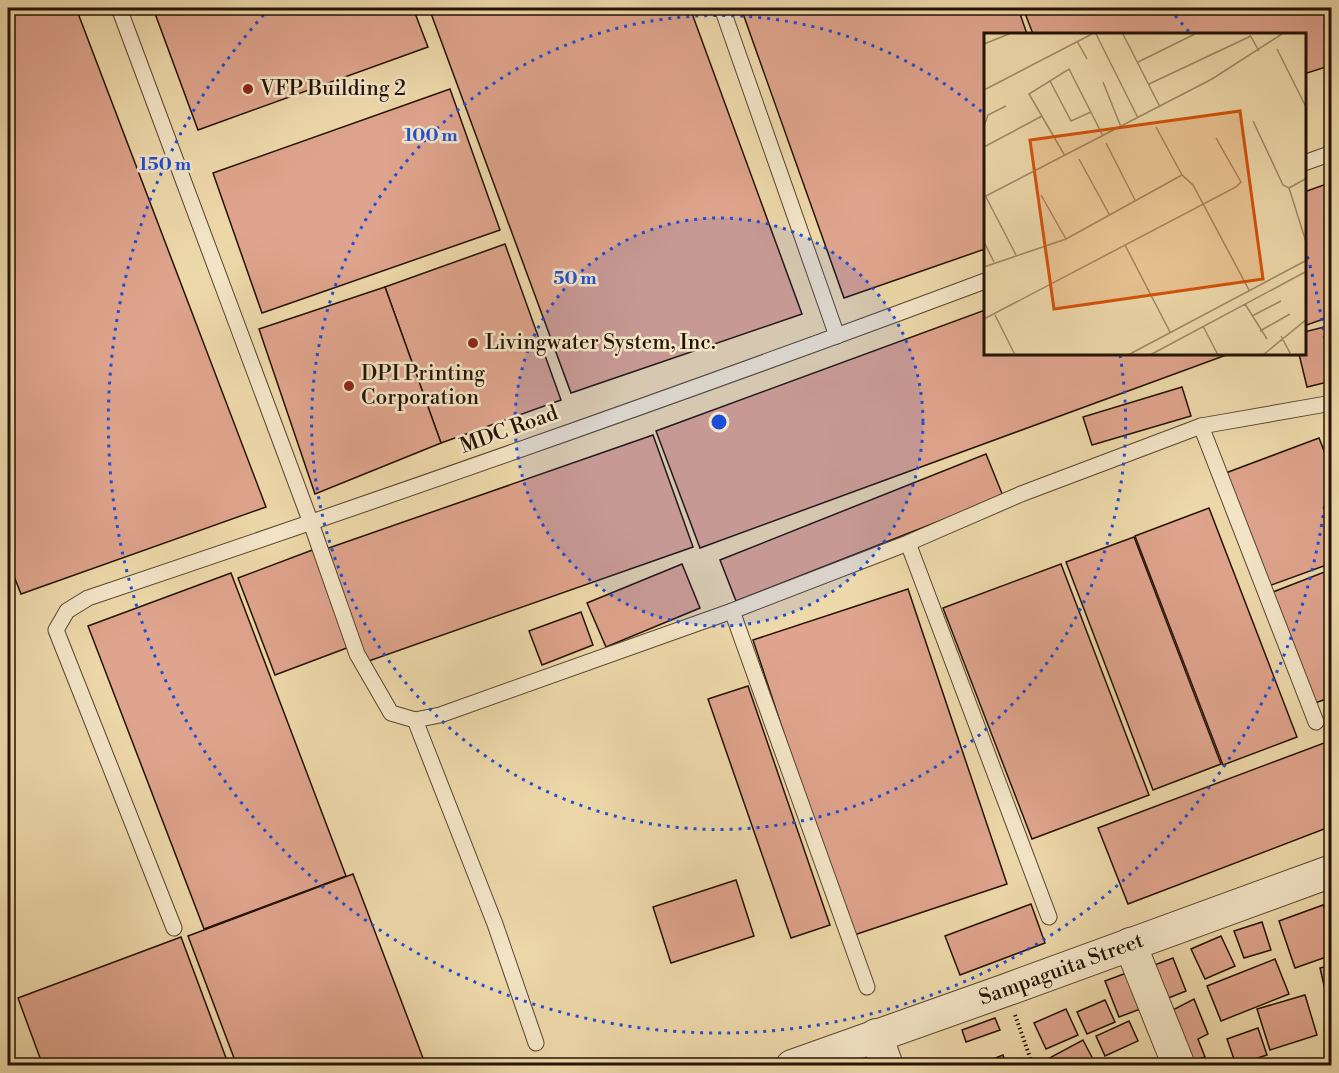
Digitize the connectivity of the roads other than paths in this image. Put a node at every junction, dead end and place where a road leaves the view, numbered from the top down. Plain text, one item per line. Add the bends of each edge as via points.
1 (119, 8) edge
2 (722, 8) edge
3 (1332, 153) edge
4 (1306, 163) edge
5 (984, 281) edge
6 (837, 336) junction
7 (1332, 403) edge
8 (1201, 426) junction
9 (311, 523) junction
10 (908, 543) junction
11 (732, 611) junction
12 (415, 720) junction
13 (1316, 722) dead end
14 (1332, 871) edge
15 (1048, 917) dead end
16 (174, 928) dead end
17 (1130, 944) junction
18 (867, 987) dead end
19 (876, 1035) junction
20 (536, 1043) dead end
21 (792, 1065) edge
22 (886, 1065) edge
23 (1179, 1065) edge

1 - 9 lane
2 - 6 lane
3 - 4 lane
5 - 6 lane, MDC Road
6 - 9 lane, MDC Road
7 - 8 lane
8 - 10 lane via 1021,494
8 - 13 lane
9 - 12 lane via 357,654 391,713
9 - 16 lane, MDC Road via 88,598 67,611 56,630
10 - 11 lane
10 - 15 lane
11 - 12 lane via 440,715
11 - 18 lane
12 - 20 lane via 495,924
14 - 17 street, Sampaguita Street
17 - 19 street, Sampaguita Street
17 - 23 street
19 - 21 street, Sampaguita Street
19 - 22 street

